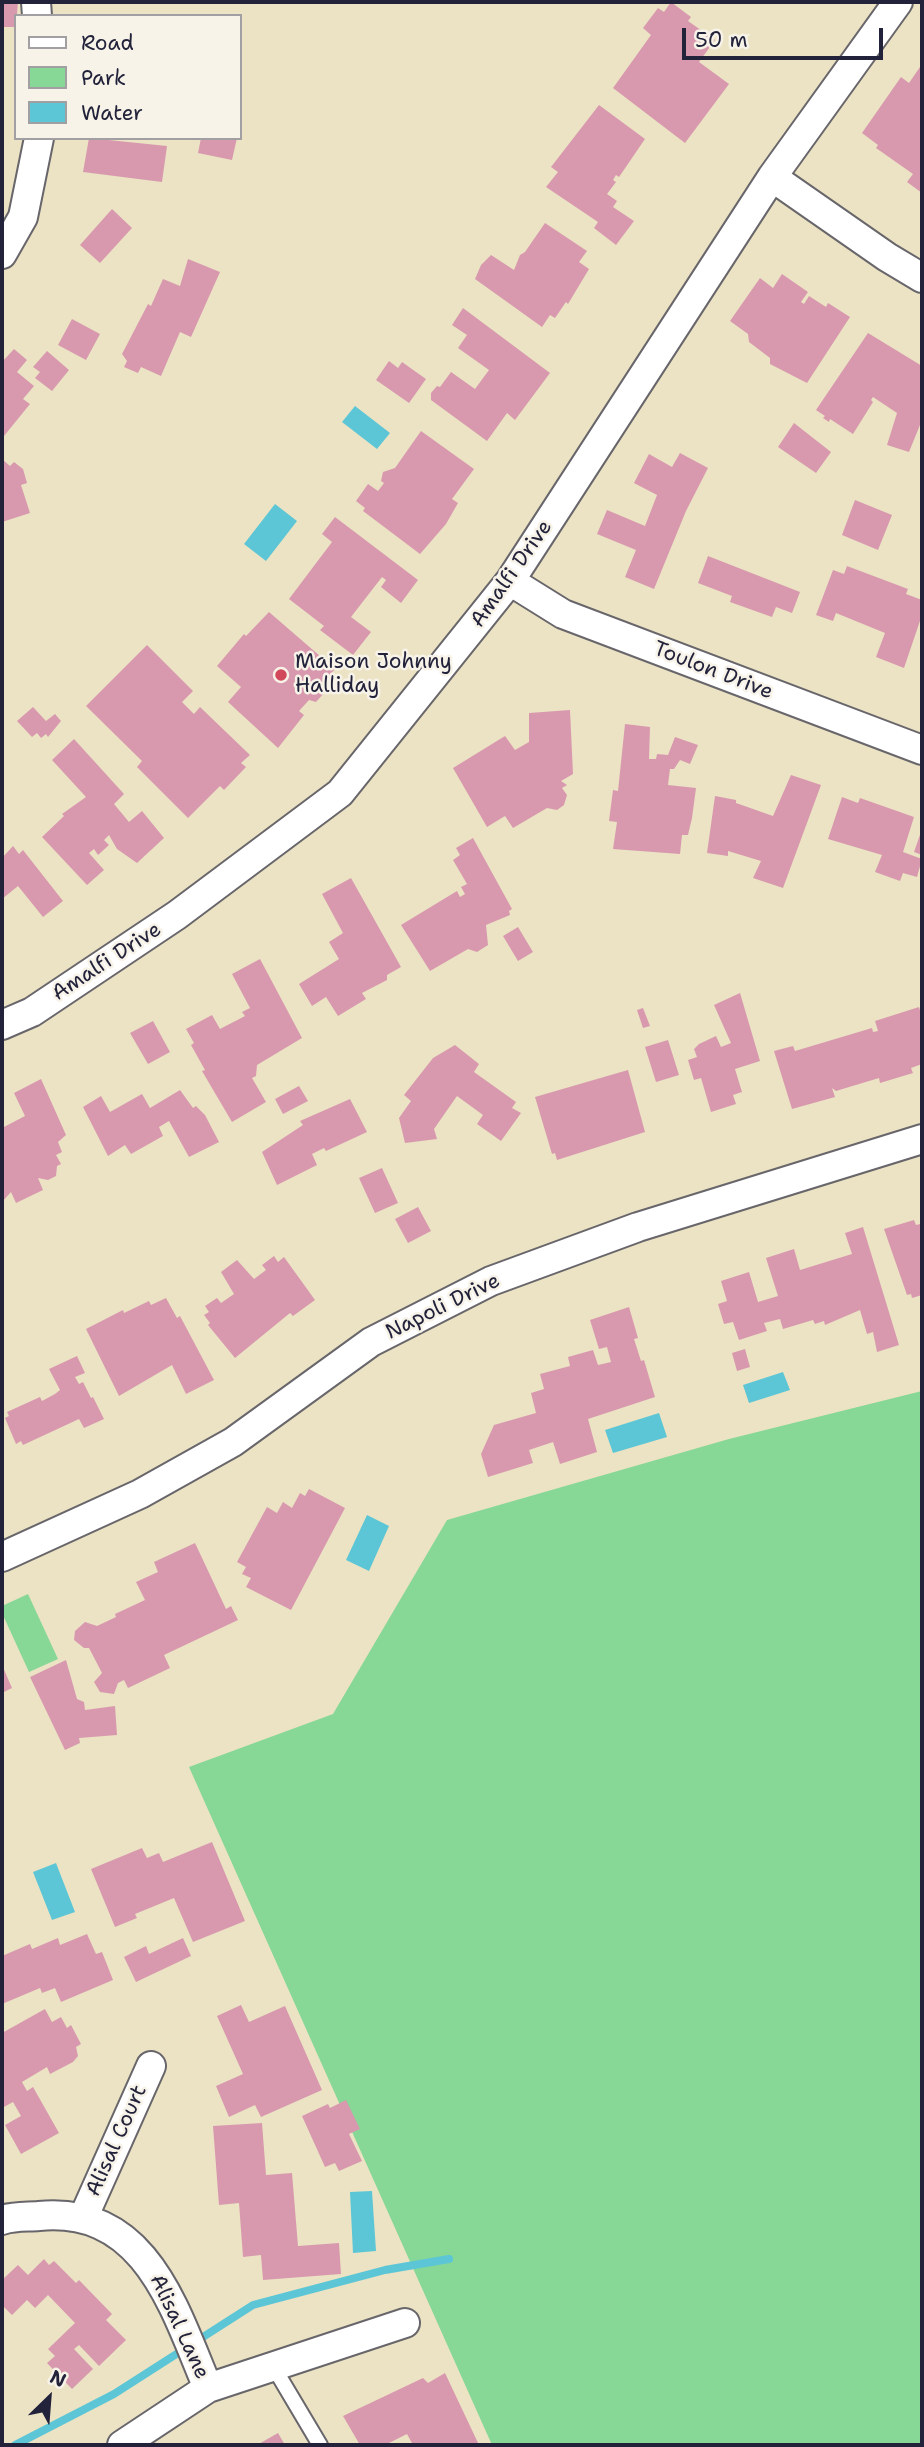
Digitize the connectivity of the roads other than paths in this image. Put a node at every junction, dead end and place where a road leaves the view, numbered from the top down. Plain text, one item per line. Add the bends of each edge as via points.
1 (898, 2) edge
2 (38, 140) edge
3 (772, 177) junction
4 (2, 254) edge
5 (922, 278) edge
6 (510, 581) junction
7 (922, 750) edge
8 (2, 1025) edge
9 (922, 1139) edge
10 (2, 1558) edge
11 (151, 2066) dead end
12 (84, 2216) junction
13 (2, 2220) edge
14 (405, 2323) dead end
15 (273, 2366) junction
16 (208, 2388) junction
17 (127, 2444) edge
18 (320, 2445) edge

1 - 3 street, Amalfi Drive
2 - 4 street via 23,217
3 - 5 street
3 - 6 street, Amalfi Drive
6 - 7 street, Toulon Drive via 562,614
6 - 8 street, Amalfi Drive via 340,793 177,915 32,1012
9 - 10 street, Napoli Drive via 638,1227 491,1281 371,1342 233,1442 140,1494
11 - 12 street, Alisal Court
12 - 13 street, Alisal Lane via 52,2214
12 - 16 street, Alisal Lane via 131,2243 159,2277
14 - 15 street
15 - 16 street
15 - 18 lane
16 - 17 street

